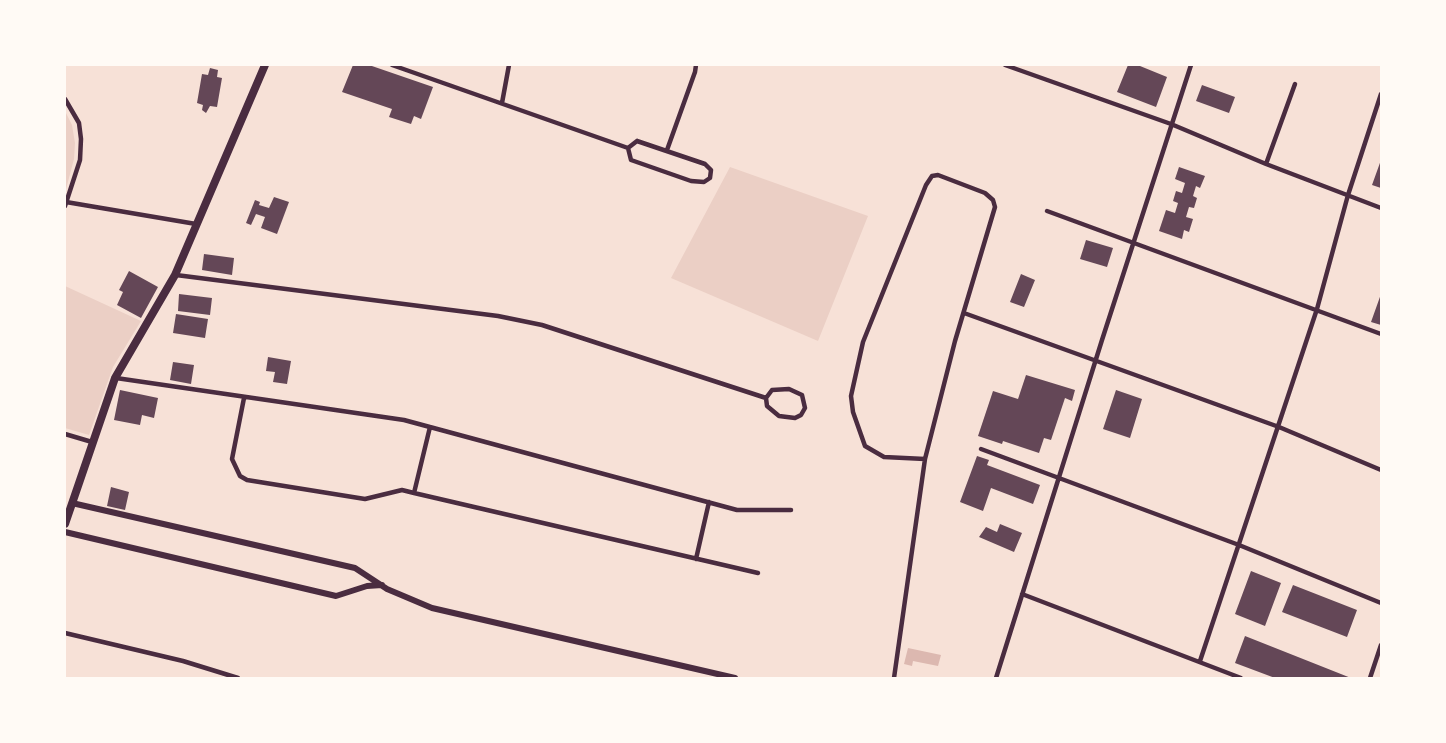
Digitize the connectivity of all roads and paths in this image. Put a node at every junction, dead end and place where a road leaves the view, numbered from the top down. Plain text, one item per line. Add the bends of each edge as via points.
1 (265, 65) edge
2 (392, 65) edge
3 (509, 65) edge
4 (696, 65) edge
5 (1191, 65) edge
6 (1007, 66) edge
7 (1295, 84) dead end
8 (1381, 94) edge
9 (65, 99) edge
10 (502, 103) junction
11 (1171, 124) junction
12 (628, 148) junction
13 (667, 150) junction
14 (1266, 164) junction
15 (1348, 195) junction
16 (65, 204) edge
17 (1381, 208) edge
18 (1047, 211) dead end
19 (198, 224) junction
20 (1133, 243) junction
21 (175, 275) junction
22 (1317, 309) junction
23 (964, 313) junction
24 (1381, 334) edge
25 (1096, 360) junction
26 (115, 378) junction
27 (244, 398) junction
28 (766, 398) junction
29 (430, 427) junction
30 (1279, 427) junction
31 (65, 434) edge
32 (92, 442) junction
33 (981, 449) dead end
34 (925, 459) junction
35 (1381, 470) edge
36 (1059, 476) junction
37 (415, 493) junction
38 (709, 502) junction
39 (72, 503) junction
40 (791, 510) dead end
41 (65, 524) edge
42 (65, 532) edge
43 (1239, 545) junction
44 (696, 559) junction
45 (758, 573) dead end
46 (382, 585) junction
47 (1022, 594) junction
48 (1381, 603) edge
49 (65, 633) edge
50 (1381, 645) edge
51 (1200, 662) junction
52 (238, 678) edge
53 (735, 678) edge
54 (894, 678) edge
55 (996, 678) edge
56 (1241, 678) edge
57 (1370, 678) edge

1 - 19 highway
2 - 10 street
3 - 10 street
4 - 13 street
5 - 11 street
6 - 11 street
7 - 14 street
8 - 15 street
9 - 16 street via 82,139
10 - 12 street
11 - 14 street
11 - 20 street
12 - 13 street via 637,141
12 - 13 street via 628,156 636,162 700,183 710,178 711,170 705,164
14 - 15 street
15 - 17 street
15 - 22 street
16 - 19 street
18 - 20 street
19 - 21 highway
20 - 22 street
20 - 25 street
21 - 26 highway
21 - 28 street via 499,316 542,325
22 - 24 street
22 - 30 street
23 - 25 street
23 - 34 street
23 - 34 street via 995,206 990,196 932,176 863,342 852,396 864,446 884,457
25 - 30 street
25 - 36 street
26 - 27 street
26 - 32 highway
27 - 29 street
27 - 37 street via 232,459 247,480 365,499 402,490
28 - 28 street via 772,390 789,388 802,395 805,408 795,418 779,416 767,406
29 - 37 street
29 - 38 street
30 - 35 street
30 - 43 street
31 - 32 street
32 - 39 highway
33 - 36 street
34 - 54 street
36 - 43 street
36 - 47 street
37 - 44 street
38 - 40 street via 737,510
38 - 44 street
39 - 41 highway
39 - 46 street via 355,568
42 - 46 street via 337,596
43 - 48 street
43 - 51 street
44 - 45 street
46 - 53 street via 432,608
47 - 51 street
47 - 55 street
49 - 52 street
50 - 57 street
51 - 56 street

